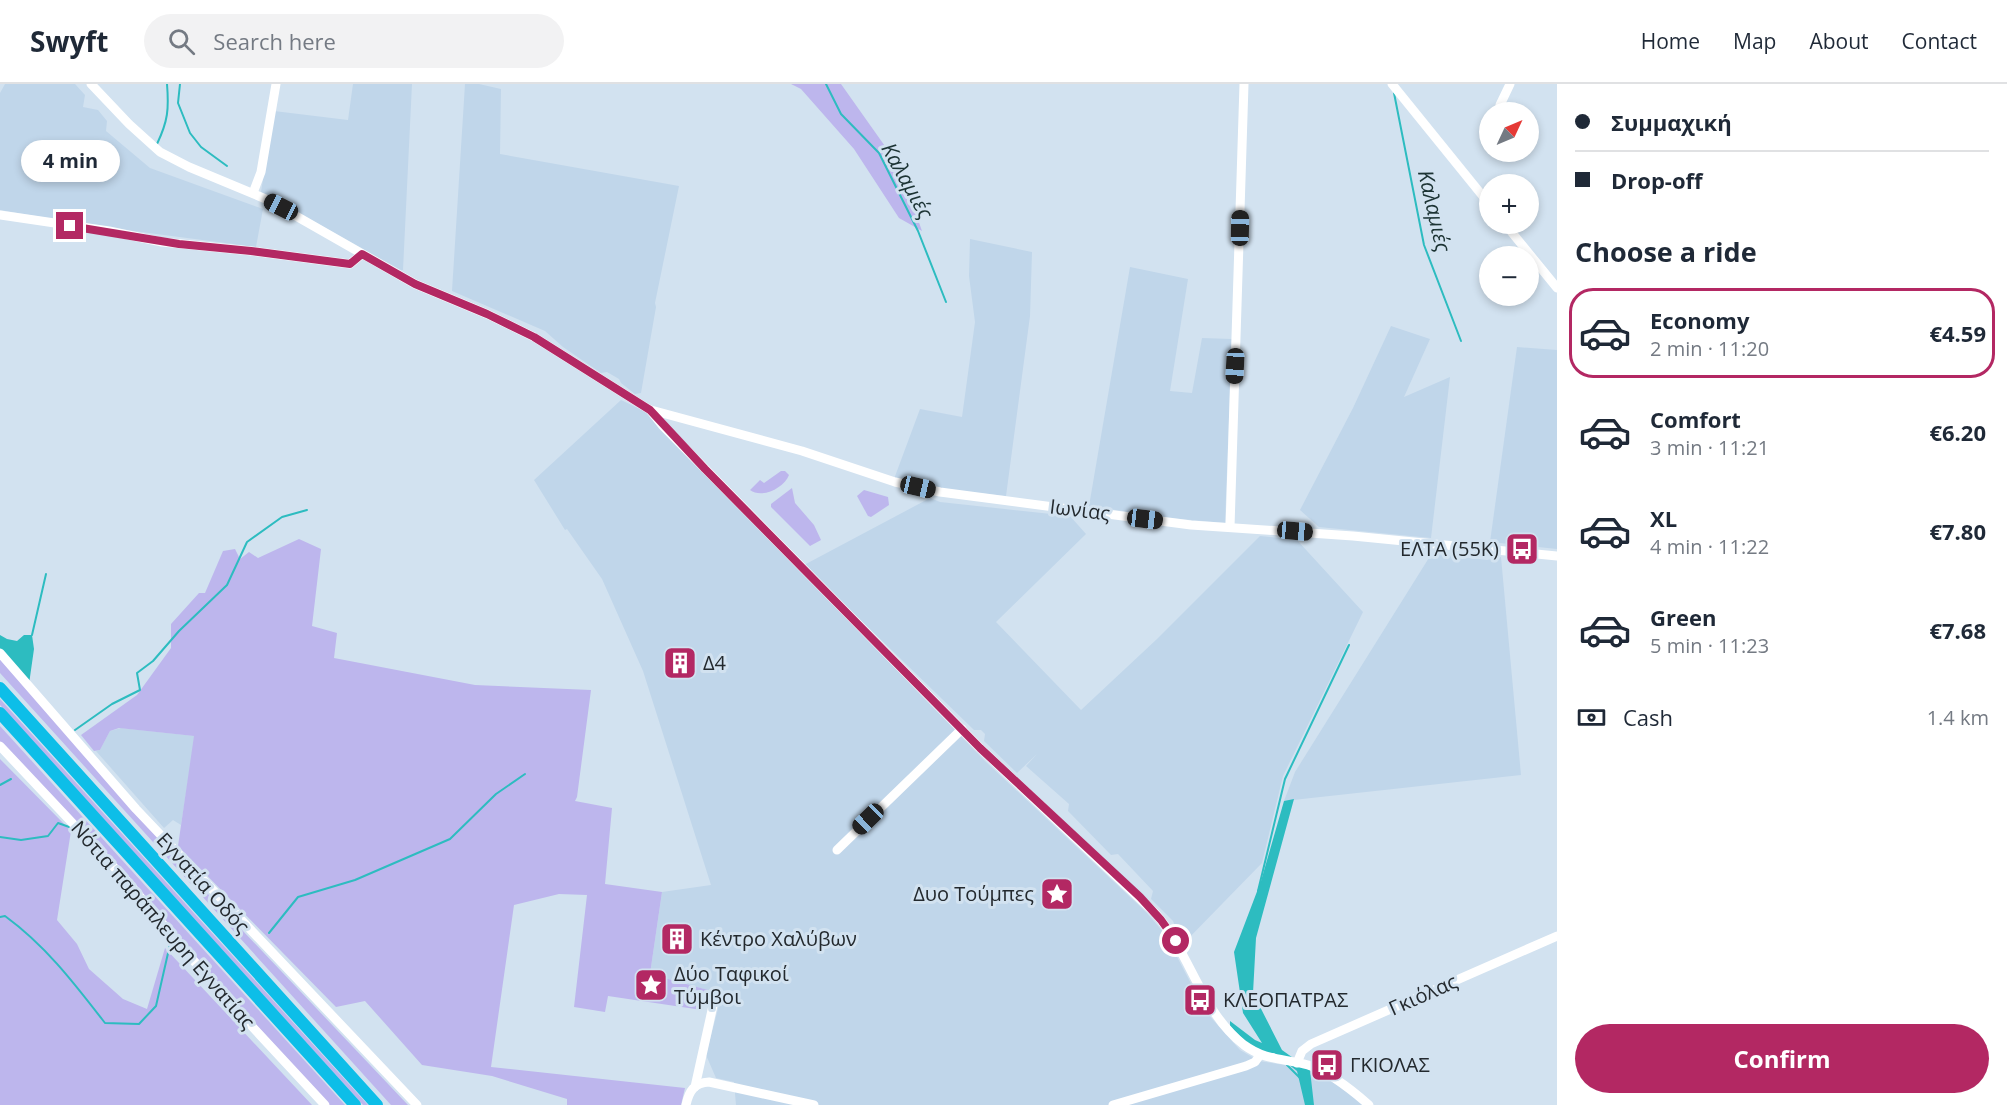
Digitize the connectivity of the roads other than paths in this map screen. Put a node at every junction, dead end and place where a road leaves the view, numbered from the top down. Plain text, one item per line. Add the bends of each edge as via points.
1 (91, 84) edge
2 (276, 84) edge
3 (1244, 84) edge
4 (1392, 84) edge
5 (1510, 84) edge
6 (1501, 102) edge
7 (1479, 191) edge
8 (253, 193) junction
9 (0, 215) edge
10 (1512, 234) edge
11 (362, 254) junction
12 (1557, 288) edge
13 (650, 410) junction
14 (670, 416) junction
15 (662, 425) junction
16 (1230, 527) junction
17 (1557, 556) edge
18 (0, 653) edge
19 (0, 688) edge
20 (0, 713) edge
21 (962, 729) junction
22 (0, 746) edge
23 (837, 849) dead end
24 (1557, 936) edge
25 (716, 992) dead end
26 (1260, 1055) junction
27 (1298, 1063) junction
28 (695, 1087) junction
29 (325, 1105) edge
30 (355, 1105) edge
31 (377, 1105) edge
32 (417, 1105) edge
33 (686, 1105) edge
34 (814, 1105) edge
35 (1113, 1105) edge
36 (1369, 1105) edge

1 - 8 street via 160,152
2 - 8 street via 261,172
3 - 16 street
4 - 7 street
5 - 6 street
8 - 11 street
9 - 11 street via 185,245 350,264
10 - 12 street
11 - 13 street via 415,284 534,337
13 - 14 street, Ιωνίας
13 - 15 street
14 - 15 street
14 - 16 street, Ιωνίας via 802,452 895,483 940,492
15 - 21 street
16 - 17 street, Ιωνίας
18 - 32 street via 136,809
19 - 31 highway, Εγνατία Οδός
20 - 30 highway, Εγνατία Οδός
21 - 23 street
21 - 26 street via 1155,913 1224,1025
22 - 29 street, Νότια παράπλευρη Εγνατίας via 126,880 220,992
24 - 27 street, Γκιόλας via 1311,1044
25 - 28 street
26 - 27 street
26 - 35 street via 1240,1068
27 - 36 street via 1322,1071
28 - 33 street via 689,1092
28 - 34 street via 714,1083

